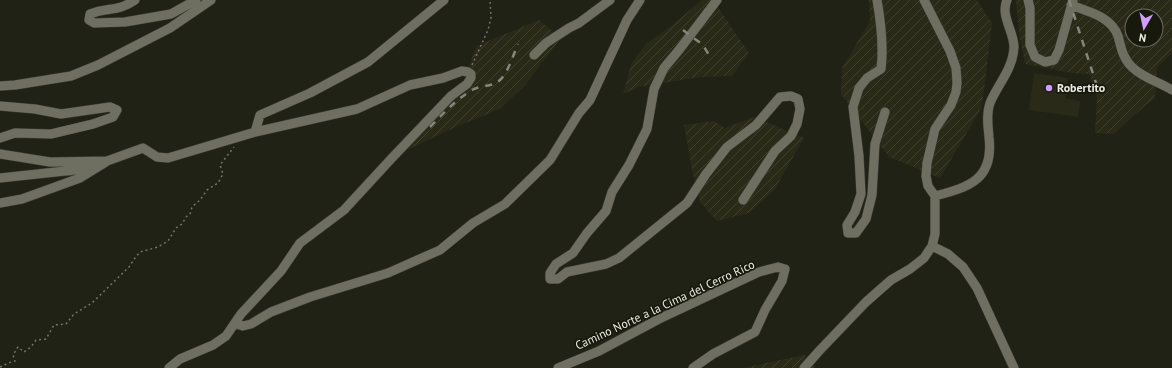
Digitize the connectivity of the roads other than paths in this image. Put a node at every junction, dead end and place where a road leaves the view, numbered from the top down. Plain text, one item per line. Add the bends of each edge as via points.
1 (135, 0) edge
2 (196, 0) edge
3 (211, 0) edge
4 (444, 0) edge
5 (610, 0) edge
6 (640, 0) edge
7 (717, 0) edge
8 (877, 0) edge
9 (924, 0) edge
10 (1006, 0) edge
11 (1028, 0) edge
12 (1072, 2) edge
13 (534, 54) dead end
14 (0, 86) edge
15 (1172, 90) edge
16 (0, 106) edge
17 (885, 112) dead end
18 (254, 132) junction
19 (0, 138) edge
20 (0, 154) edge
21 (107, 161) junction
22 (0, 178) edge
23 (935, 196) junction
24 (743, 200) dead end
25 (0, 203) edge
26 (932, 246) junction
27 (235, 323) junction
28 (168, 368) edge
29 (558, 368) edge
30 (693, 368) edge
31 (804, 368) edge
32 (1014, 368) edge

1 - 2 lane via 114,10 99,10 90,14 89,20 94,23 125,22 171,14
3 - 14 lane via 170,28 98,65 71,76
4 - 18 lane via 368,62 310,93 260,115
5 - 13 lane
6 - 27 lane via 627,20 590,100 578,113 550,160 505,204 473,223 440,250 401,268 310,297 271,312 251,324 243,326
7 - 24 lane via 664,68 654,88 647,129 612,192 606,211 573,253 556,264 550,273 550,279 558,279 567,272 606,264 619,258 687,203 726,147 756,125 780,97 791,96 798,99 800,109 791,136 775,151
8 - 17 lane via 883,54 881,69 867,78 859,88 853,107 861,194 847,225 848,233 856,233 866,219 872,195 875,144
9 - 23 lane via 950,52 956,68 957,83 951,105 935,129 930,146 926,176 928,186
10 - 23 lane via 1005,12 1014,40 1014,50 1008,72 988,112 988,160 975,181
11 - 12 lane via 1030,45 1035,56 1045,62 1054,60 1059,50
12 - 15 lane via 1101,16 1111,25 1118,35 1130,66 1143,76
16 - 19 lane via 61,114 110,107 117,110 113,117 93,124 51,134 15,133
18 - 21 lane via 168,158 156,157 143,148
18 - 27 lane via 357,109 410,85 462,71 470,74 471,78 467,84 451,96 344,210 300,243 281,271
20 - 21 lane via 50,162
21 - 22 lane via 93,168
21 - 25 lane via 80,178 22,199
23 - 26 lane via 935,234
26 - 31 lane via 924,258 890,280 866,302
26 - 32 lane via 948,254 963,267 977,288
27 - 28 lane via 226,336 213,345 180,359
29 - 30 lane, Camino Norte a la Cima del Cerro Rico via 759,272 778,267 785,269 782,281 755,332 713,354

